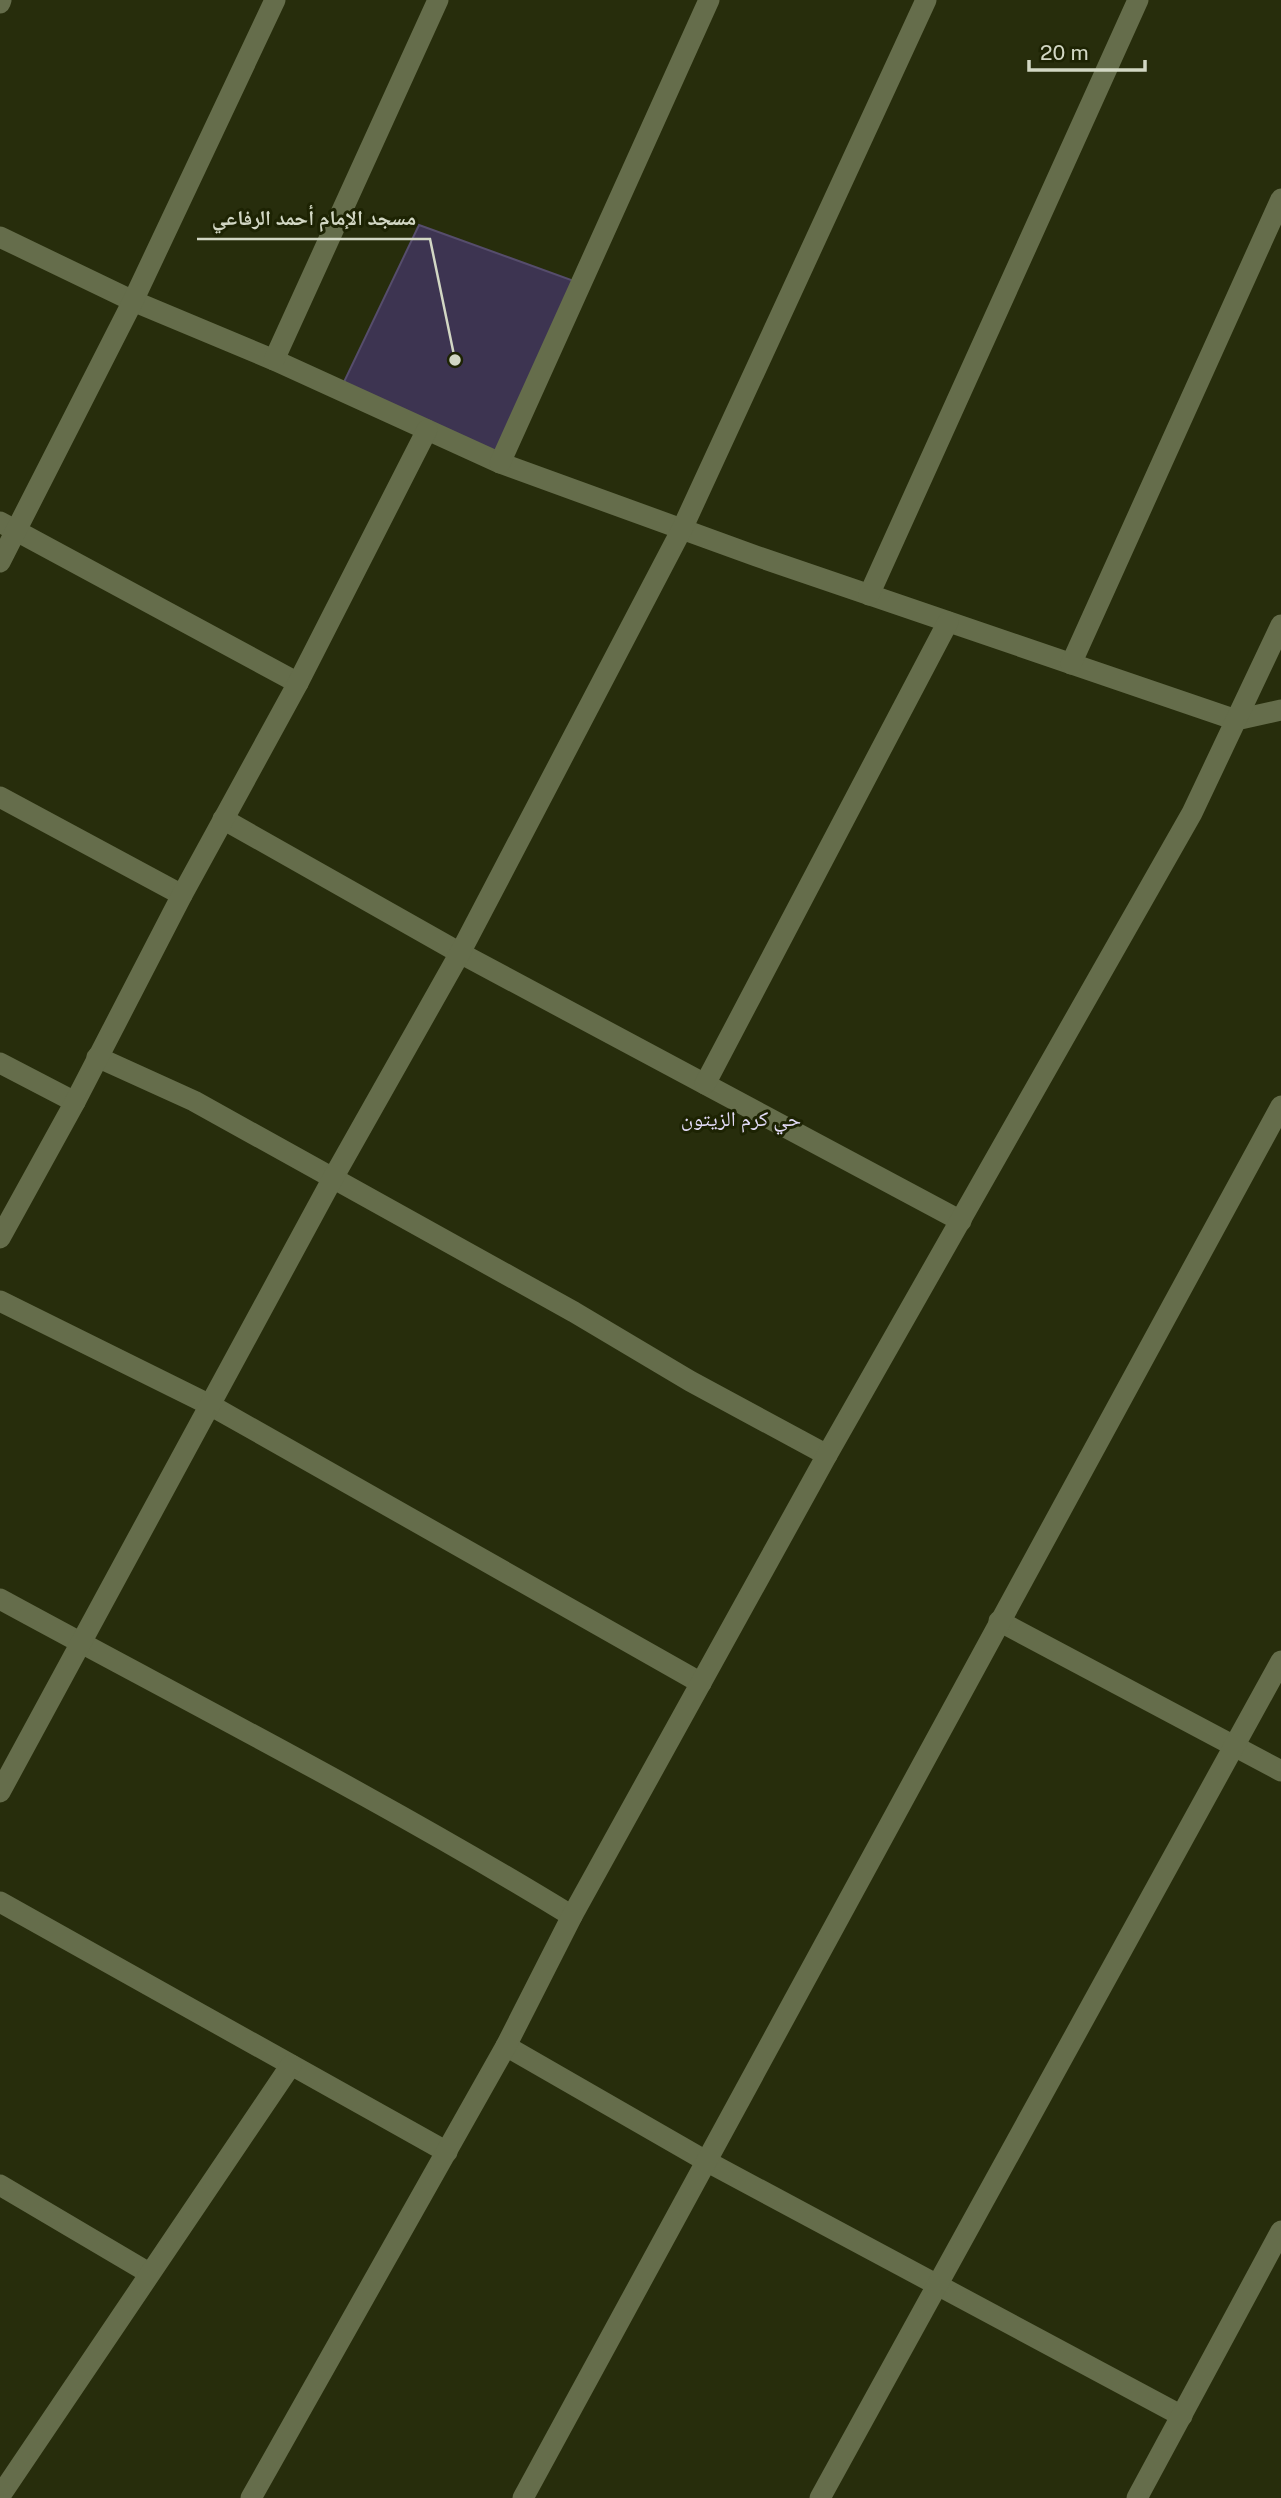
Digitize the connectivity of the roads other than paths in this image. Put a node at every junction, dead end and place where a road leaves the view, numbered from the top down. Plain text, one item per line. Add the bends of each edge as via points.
1 (275, 0) edge
2 (438, 0) edge
3 (709, 0) edge
4 (926, 0) edge
5 (1138, 0) edge
6 (1281, 199) edge
7 (0, 237) edge
8 (133, 301) junction
9 (274, 360) junction
10 (427, 430) junction
11 (500, 463) junction
12 (8, 526) edge
13 (682, 529) junction
14 (0, 562) edge
15 (869, 595) junction
16 (948, 622) junction
17 (1281, 625) edge
18 (1071, 664) junction
19 (298, 683) junction
20 (1281, 710) edge
21 (1236, 720) junction
22 (0, 797) edge
23 (223, 819) junction
24 (183, 895) junction
25 (460, 953) junction
26 (97, 1058) junction
27 (0, 1063) edge
28 (705, 1084) junction
29 (75, 1102) junction
30 (1281, 1106) edge
31 (333, 1178) junction
32 (961, 1221) junction
33 (0, 1237) edge
34 (0, 1301) edge
35 (210, 1405) junction
36 (827, 1455) junction
37 (0, 1599) edge
38 (999, 1621) junction
39 (82, 1643) junction
40 (1281, 1661) edge
41 (701, 1683) junction
42 (1234, 1746) junction
43 (1281, 1771) edge
44 (0, 1792) edge
45 (0, 1902) edge
46 (572, 1916) junction
47 (506, 2046) junction
48 (291, 2065) junction
49 (447, 2152) junction
50 (706, 2161) junction
51 (0, 2185) edge
52 (1281, 2231) edge
53 (149, 2273) junction
54 (937, 2284) junction
55 (1182, 2416) junction
56 (0, 2496) edge
57 (251, 2498) edge
58 (523, 2498) edge
59 (820, 2498) edge
60 (1137, 2498) edge

1 - 8 street
2 - 9 street
3 - 11 street
4 - 13 street
5 - 15 street
6 - 18 street
7 - 8 street
8 - 9 street
8 - 12 street
9 - 10 street
10 - 11 street
10 - 19 street
11 - 13 street
12 - 14 street
12 - 19 street
13 - 15 street
13 - 25 street
15 - 16 street
16 - 18 street
16 - 28 street
17 - 21 street
18 - 21 street
19 - 23 street
20 - 21 street
21 - 32 street via 1192,813
22 - 24 street
23 - 24 street
23 - 25 street
24 - 26 street
25 - 28 street
25 - 31 street
26 - 29 street
26 - 31 street via 194,1101
27 - 29 street
28 - 32 street
29 - 33 street
30 - 38 street
31 - 35 street
31 - 36 street
32 - 36 street
34 - 35 street
35 - 39 street
35 - 41 street
36 - 41 street
37 - 39 street
38 - 42 street
38 - 50 street
39 - 44 street
39 - 46 street via 300,1759
40 - 42 street
41 - 46 street
42 - 43 street
42 - 54 street
45 - 48 street
46 - 47 street
47 - 49 street
47 - 50 street
48 - 49 street
48 - 53 street
49 - 57 street
50 - 54 street
50 - 58 street
51 - 53 street
52 - 55 street
53 - 56 street
54 - 55 street
54 - 59 street
55 - 60 street

